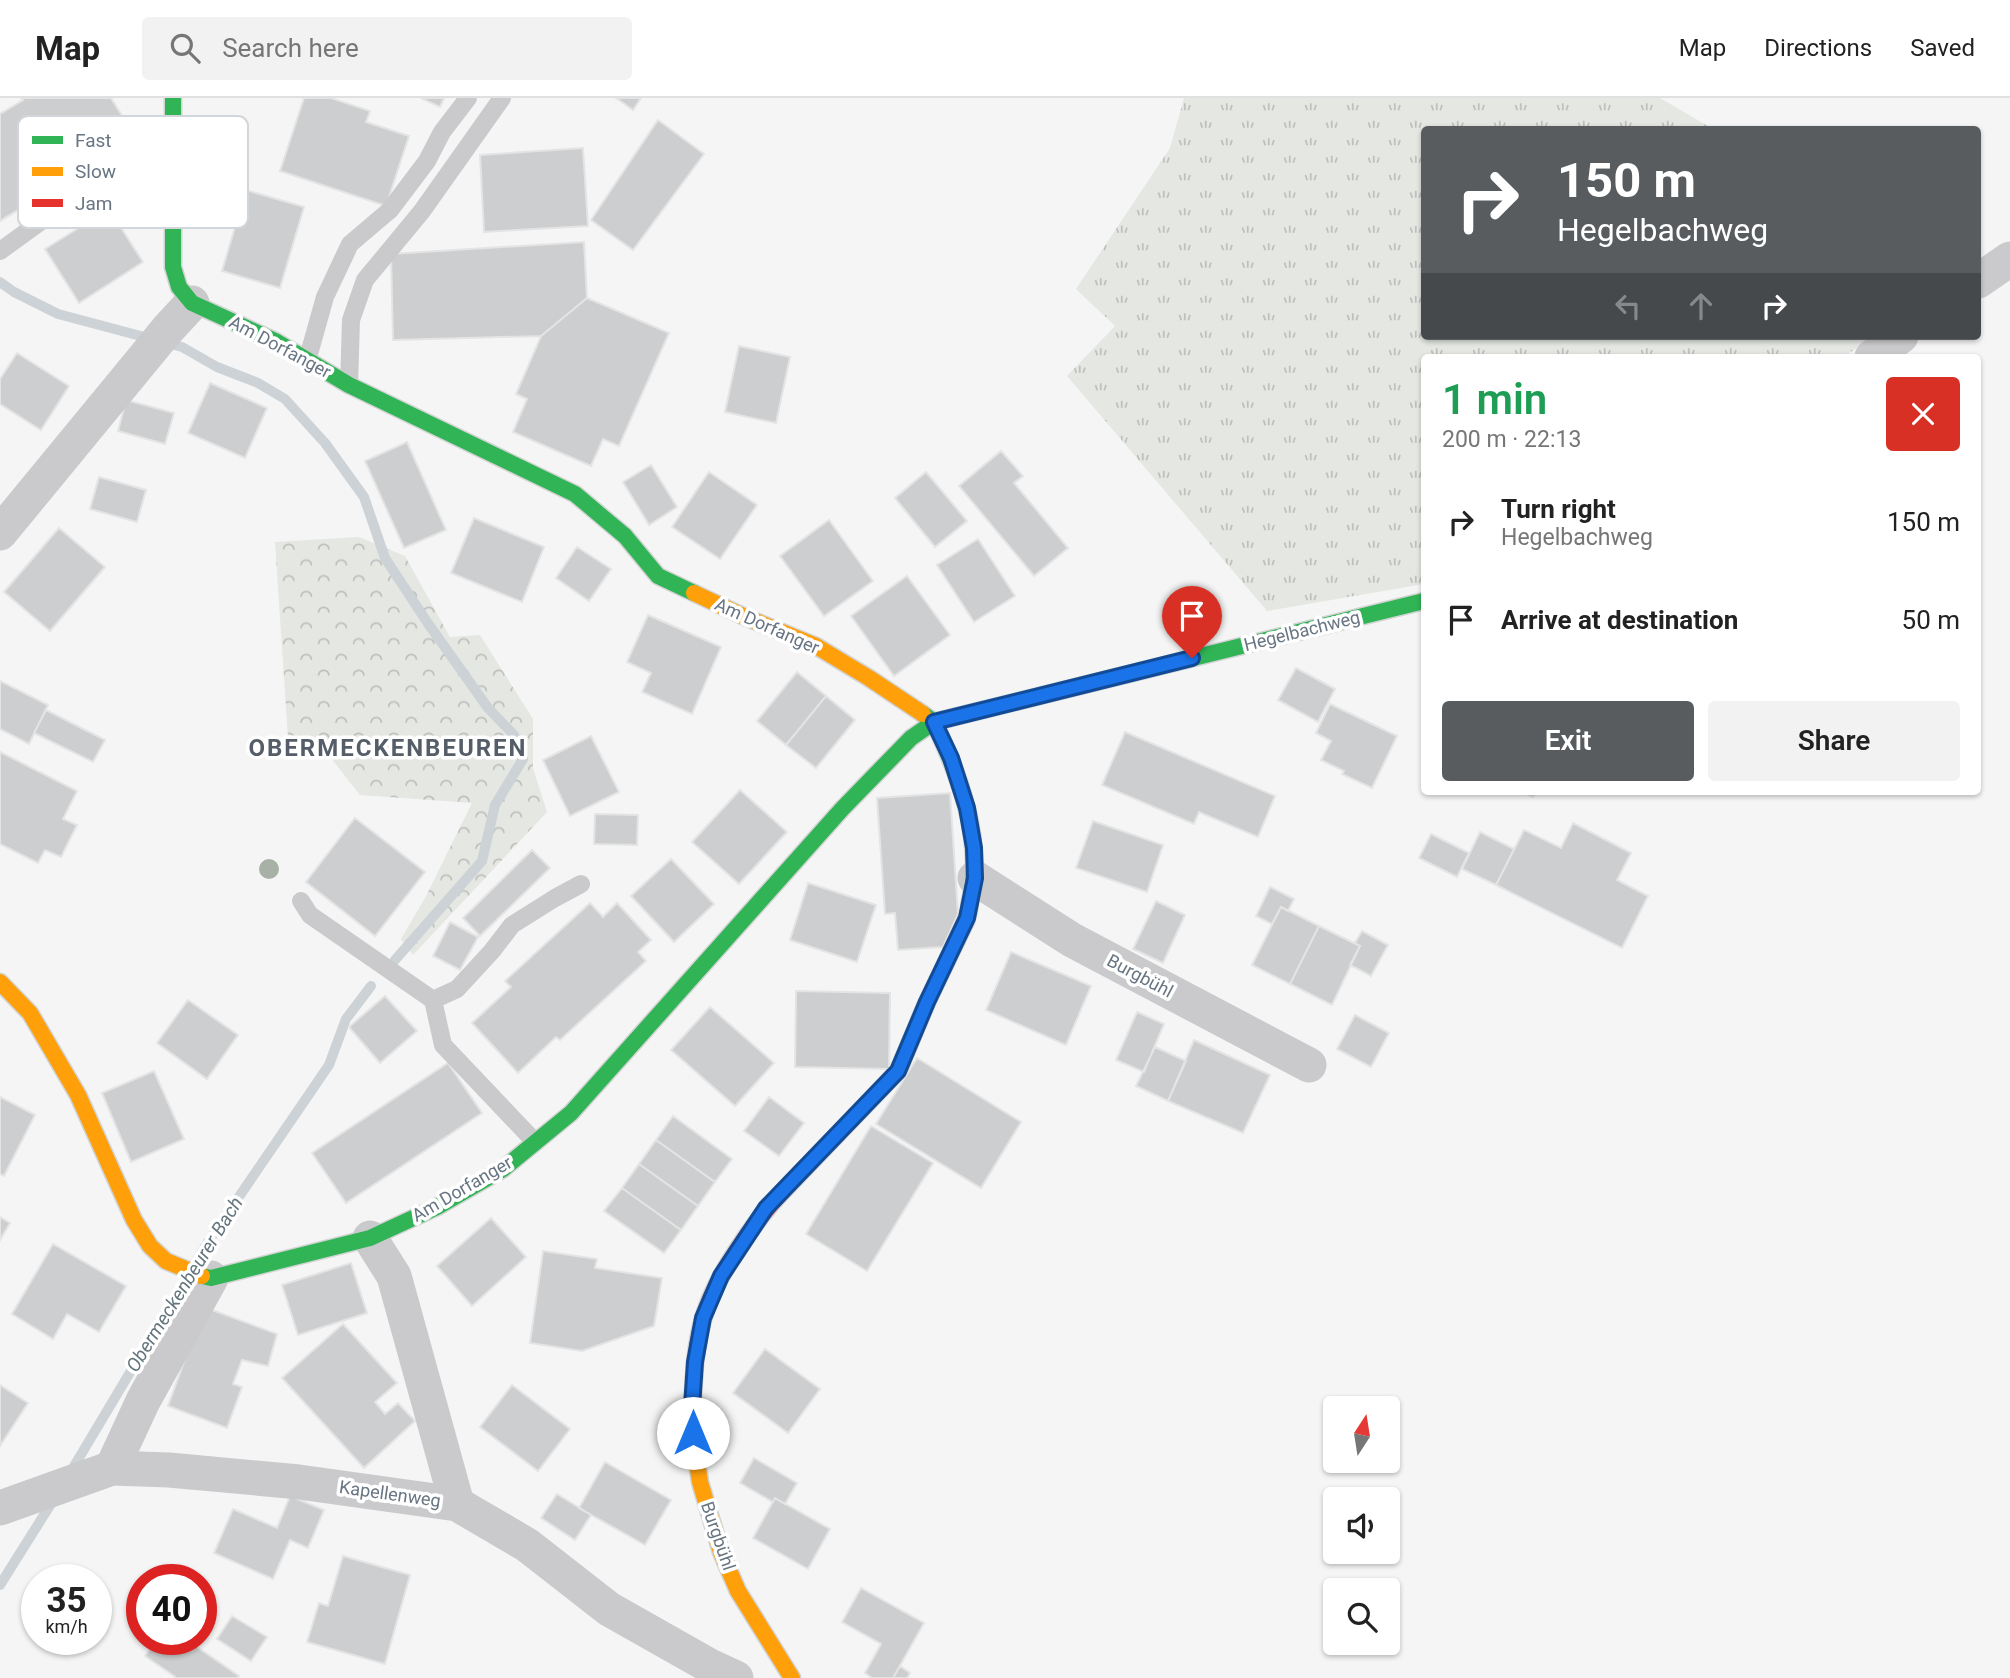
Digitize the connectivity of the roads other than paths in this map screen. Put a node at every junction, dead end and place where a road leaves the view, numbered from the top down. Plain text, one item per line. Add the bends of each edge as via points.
1 (173, 98) edge
2 (468, 98) edge
3 (502, 98) edge
4 (173, 116) edge
5 (32, 228) edge
6 (173, 228) edge
7 (0, 251) edge
8 (2010, 259) edge
9 (1981, 279) edge
10 (192, 303) junction
11 (1895, 340) edge
12 (1876, 354) edge
13 (307, 361) junction
14 (349, 385) junction
15 (0, 533) edge
16 (1421, 602) edge
17 (934, 722) junction
18 (975, 878) junction
19 (581, 884) dead end
20 (302, 901) dead end
21 (0, 982) edge
22 (433, 1000) junction
23 (1309, 1065) dead end
24 (536, 1142) junction
25 (370, 1238) junction
26 (207, 1277) junction
27 (101, 1472) junction
28 (457, 1504) junction
29 (0, 1508) edge
30 (736, 1678) edge
31 (792, 1678) edge

1 - 4 street
2 - 13 lane via 390,210 349,244 325,297
3 - 14 lane via 422,211 365,280 351,320
5 - 7 lane
6 - 10 street via 175,282
8 - 9 street
10 - 13 street, Am Dorfanger
10 - 15 street
11 - 12 street
13 - 14 street, Am Dorfanger
14 - 17 street, Am Dorfanger via 575,494 625,536 658,576 816,646
16 - 17 street, Hegelbachweg
17 - 18 street, Burgbühl via 967,808
17 - 24 street, Am Dorfanger via 911,738 842,809 571,1113
18 - 23 street, Burgbühl via 1072,940
18 - 31 street, Burgbühl via 967,918 898,1071 766,1208 721,1276 703,1318 691,1422 700,1482 738,1591
19 - 22 lane via 512,925 457,989
20 - 22 lane via 310,915
21 - 26 street via 30,1013 78,1095 150,1246 166,1261
22 - 24 lane via 443,1045
24 - 25 street, Am Dorfanger via 503,1169 448,1201
25 - 26 street, Am Dorfanger
25 - 28 street via 394,1276
26 - 27 street
27 - 28 street, Kapellenweg via 169,1470
27 - 29 street, Kapellenweg
28 - 30 street, Kapellenweg via 527,1545 608,1609

